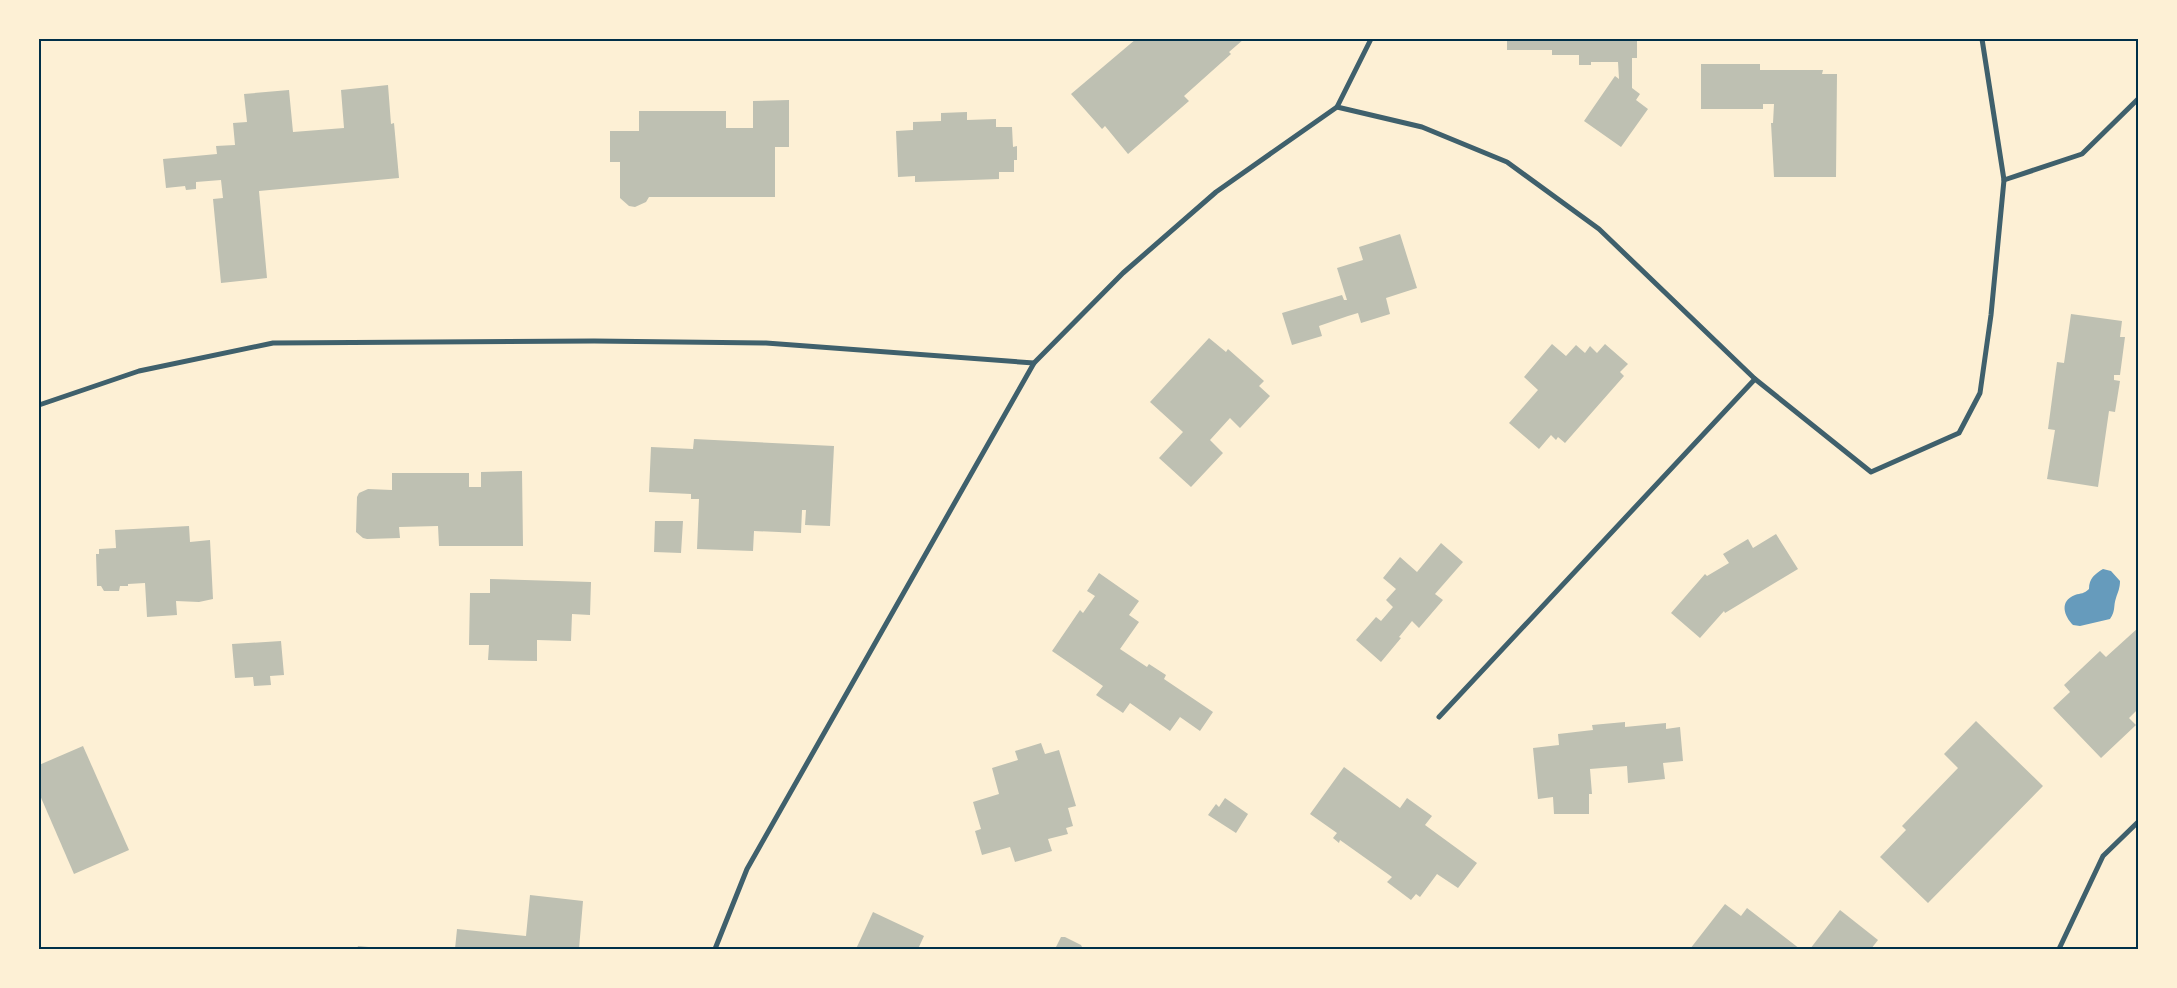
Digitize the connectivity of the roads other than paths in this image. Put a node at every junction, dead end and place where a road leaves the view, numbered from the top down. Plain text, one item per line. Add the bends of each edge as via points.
1 (1371, 39) edge
2 (1982, 39) edge
3 (2138, 99) edge
4 (1338, 107) junction
5 (2004, 180) junction
6 (1034, 363) junction
7 (1755, 379) junction
8 (39, 405) edge
9 (1439, 717) dead end
10 (2138, 822) edge
11 (715, 949) edge
12 (2059, 949) edge

1 - 4 street
2 - 5 street
3 - 5 street via 2082,154
4 - 6 street via 1216,192 1123,273
4 - 7 street via 1422,127 1507,162 1599,229
5 - 7 street via 1980,393 1959,433 1871,472
6 - 8 street via 766,343 273,343 139,371
6 - 11 street via 748,869
7 - 9 street
10 - 12 street via 2103,856

